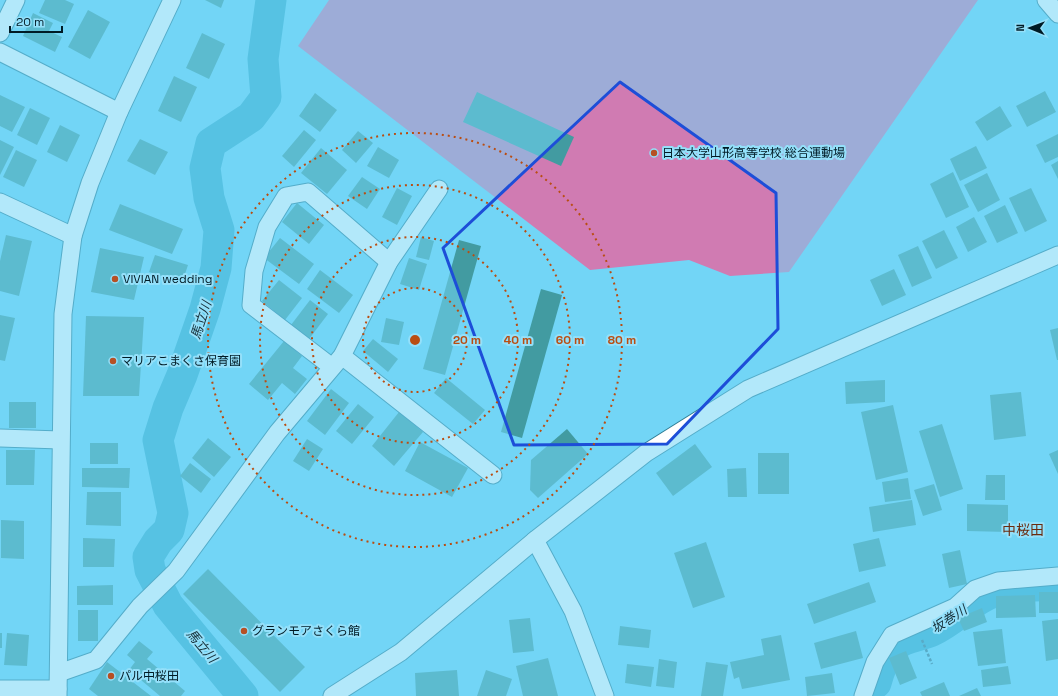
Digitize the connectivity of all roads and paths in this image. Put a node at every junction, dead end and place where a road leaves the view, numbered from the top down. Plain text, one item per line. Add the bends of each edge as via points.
1 (16, 0) edge
2 (172, 0) edge
3 (1046, 0) edge
4 (1058, 14) edge
5 (0, 33) edge
6 (0, 52) edge
7 (119, 112) junction
8 (439, 189) dead end
9 (0, 202) edge
10 (73, 236) junction
11 (1058, 255) edge
12 (389, 262) junction
13 (337, 362) junction
14 (0, 438) edge
15 (60, 440) junction
16 (493, 474) dead end
17 (535, 540) junction
18 (1058, 576) edge
19 (922, 638) dead end
20 (932, 664) dead end
21 (58, 686) edge
22 (0, 689) edge
23 (332, 696) edge
24 (605, 696) edge
25 (863, 696) edge

1 - 5 street
2 - 7 street
3 - 4 street
6 - 7 street
7 - 10 street via 90,183
8 - 12 street
9 - 10 street
10 - 15 street via 63,314
11 - 17 street via 748,389 646,452
12 - 13 street
12 - 13 street via 308,192 286,196 267,228 254,271 251,305
13 - 16 street
13 - 21 street via 277,433 176,571 140,606 96,660
14 - 15 street
15 - 21 street
17 - 23 street via 401,652
17 - 24 street via 573,611
18 - 25 street via 998,581 975,589 955,607 892,635 875,662
19 - 20 path
21 - 22 street

